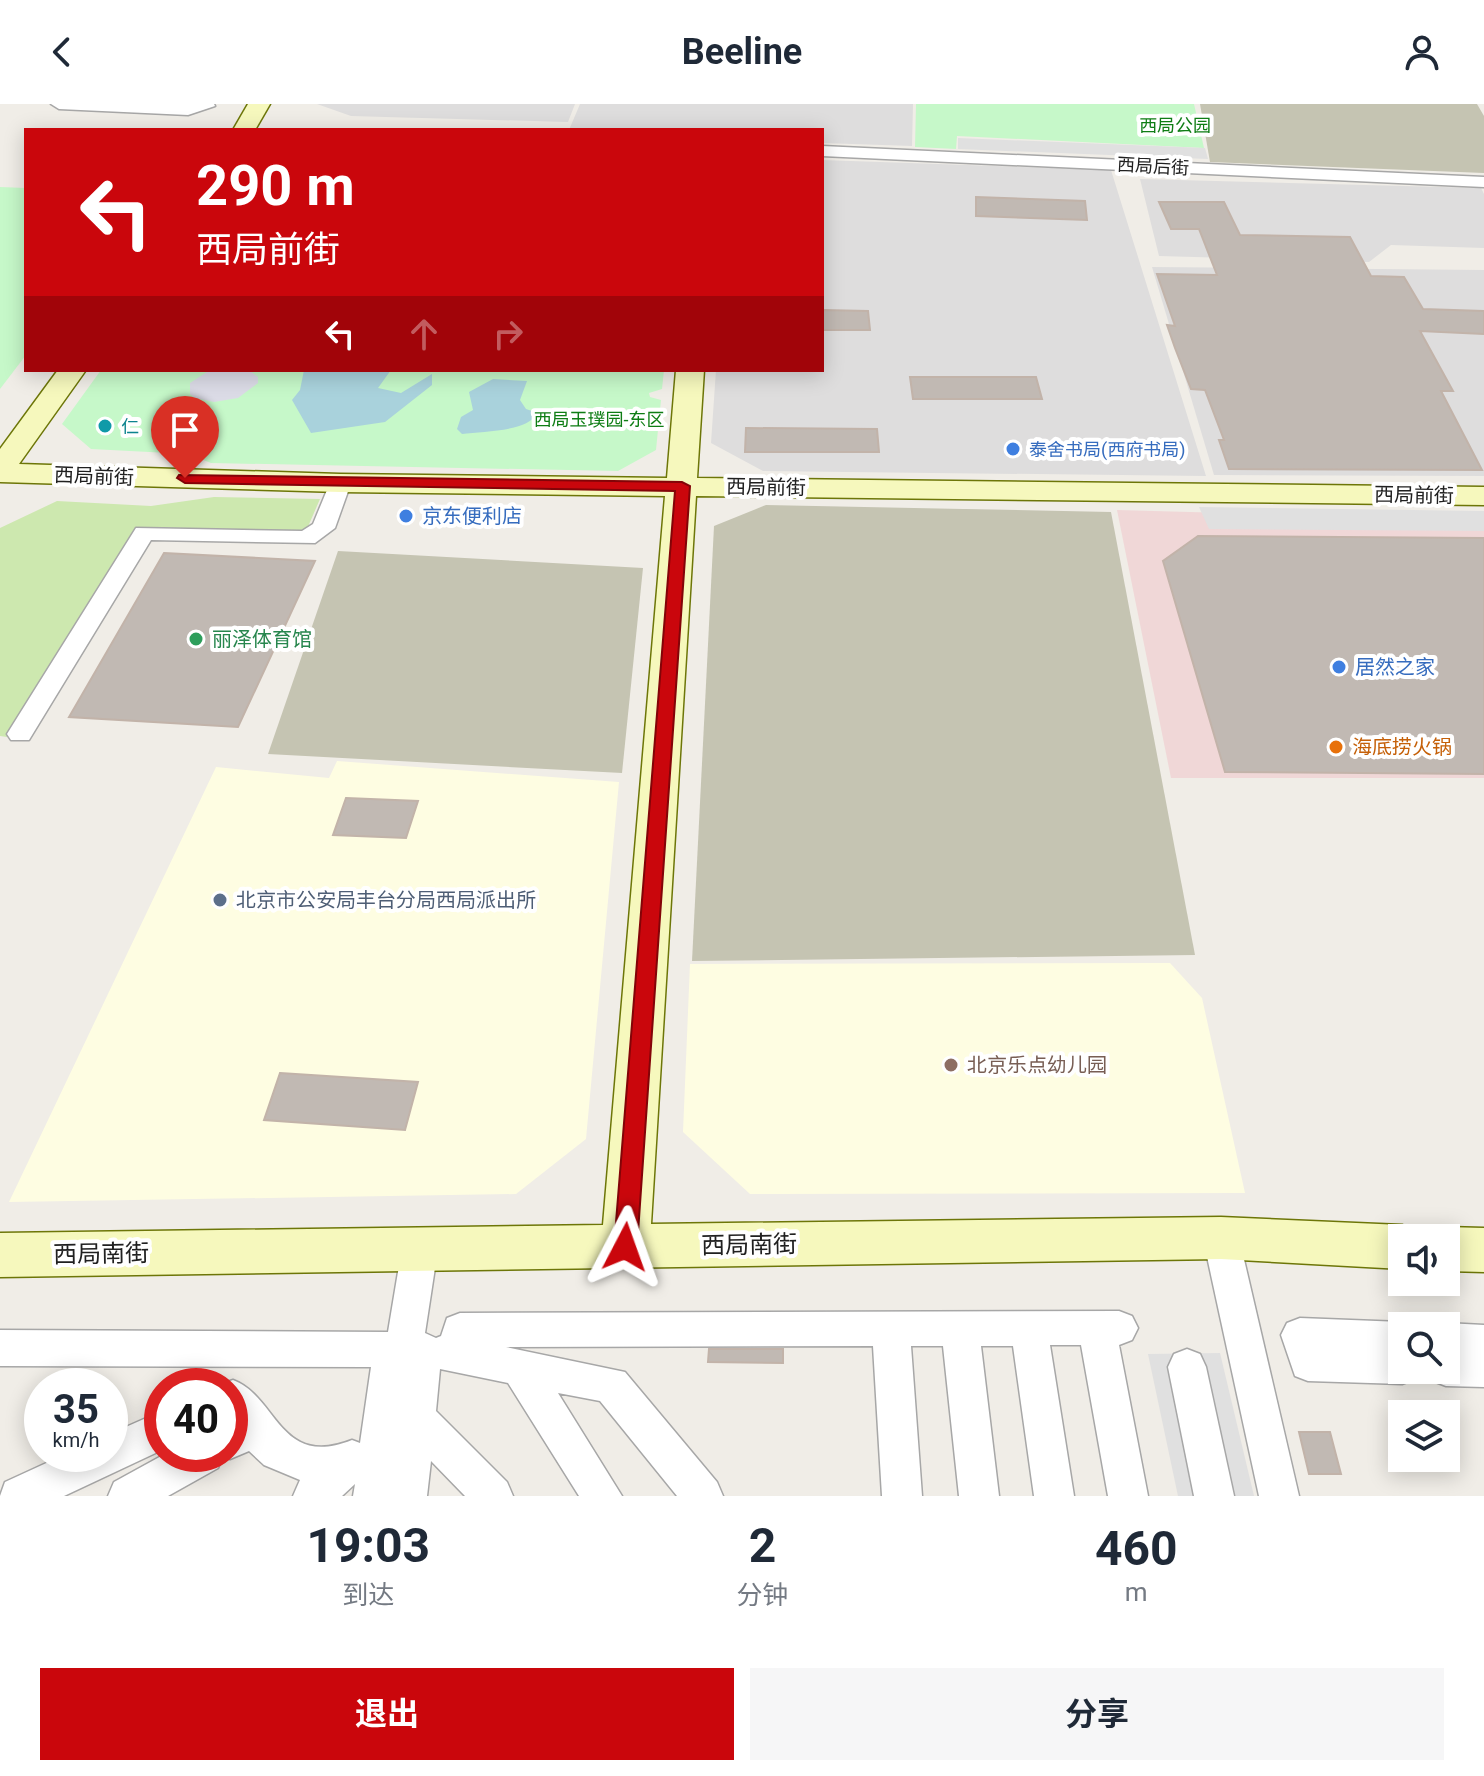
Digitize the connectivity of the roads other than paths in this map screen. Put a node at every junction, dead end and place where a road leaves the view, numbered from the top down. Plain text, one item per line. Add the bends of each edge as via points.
1 (59, 104) edge
2 (243, 104) edge
3 (259, 104) edge
4 (207, 106) dead end
5 (230, 128) edge
6 (245, 128) edge
7 (824, 151) edge
8 (1484, 182) edge
9 (50, 372) edge
10 (71, 372) edge
11 (690, 372) edge
12 (2, 434) edge
13 (0, 472) edge
14 (340, 483) junction
15 (682, 486) junction
16 (1484, 496) edge
17 (20, 734) dead end
18 (1221, 1238) junction
19 (1388, 1246) edge
20 (625, 1247) junction
21 (420, 1248) junction
22 (1460, 1249) edge
23 (1484, 1250) edge
24 (0, 1255) edge
25 (891, 1329) junction
26 (960, 1329) junction
27 (1029, 1329) junction
28 (1388, 1338) edge
29 (1460, 1341) edge
30 (1484, 1342) edge
31 (0, 1348) edge
32 (419, 1352) junction
33 (1388, 1366) edge
34 (1187, 1367) dead end
35 (520, 1368) junction
36 (1460, 1368) edge
37 (1484, 1369) edge
38 (399, 1424) junction
39 (248, 1426) edge
40 (346, 1465) junction
41 (71, 1472) edge
42 (171, 1472) edge
43 (19, 1496) edge
44 (128, 1496) edge
45 (313, 1496) edge
46 (373, 1496) edge
47 (407, 1496) edge
48 (493, 1496) edge
49 (602, 1496) edge
50 (703, 1496) edge
51 (902, 1496) edge
52 (979, 1496) edge
53 (1054, 1496) edge
54 (1128, 1496) edge
55 (1214, 1496) edge
56 (1279, 1496) edge

1 - 4 street via 188,110
2 - 5 street
3 - 6 street
7 - 8 street, 西局后街
9 - 12 street
10 - 13 street
11 - 15 street
13 - 14 street, 西局前街
14 - 15 street, 西局前街
14 - 17 street via 323,528 307,538 144,533
15 - 16 street, 西局前街
15 - 20 street
18 - 19 street, 西局南街
18 - 20 street, 西局南街
18 - 56 street
20 - 21 street, 西局南街
21 - 24 street, 西局南街
21 - 32 street
22 - 23 street
25 - 26 street
25 - 32 street via 460,1330
25 - 51 street
26 - 27 street
26 - 52 street
27 - 53 street
27 - 54 street via 1108,1328
28 - 33 street via 1300,1335 1308,1363
29 - 30 street
31 - 32 street
32 - 35 street
32 - 38 street
34 - 55 street
35 - 49 street
35 - 50 street via 611,1385
36 - 37 street
38 - 40 street
38 - 46 street
38 - 47 street
38 - 48 street
39 - 40 street via 279,1456 302,1464
40 - 45 street
41 - 43 street
42 - 44 street

